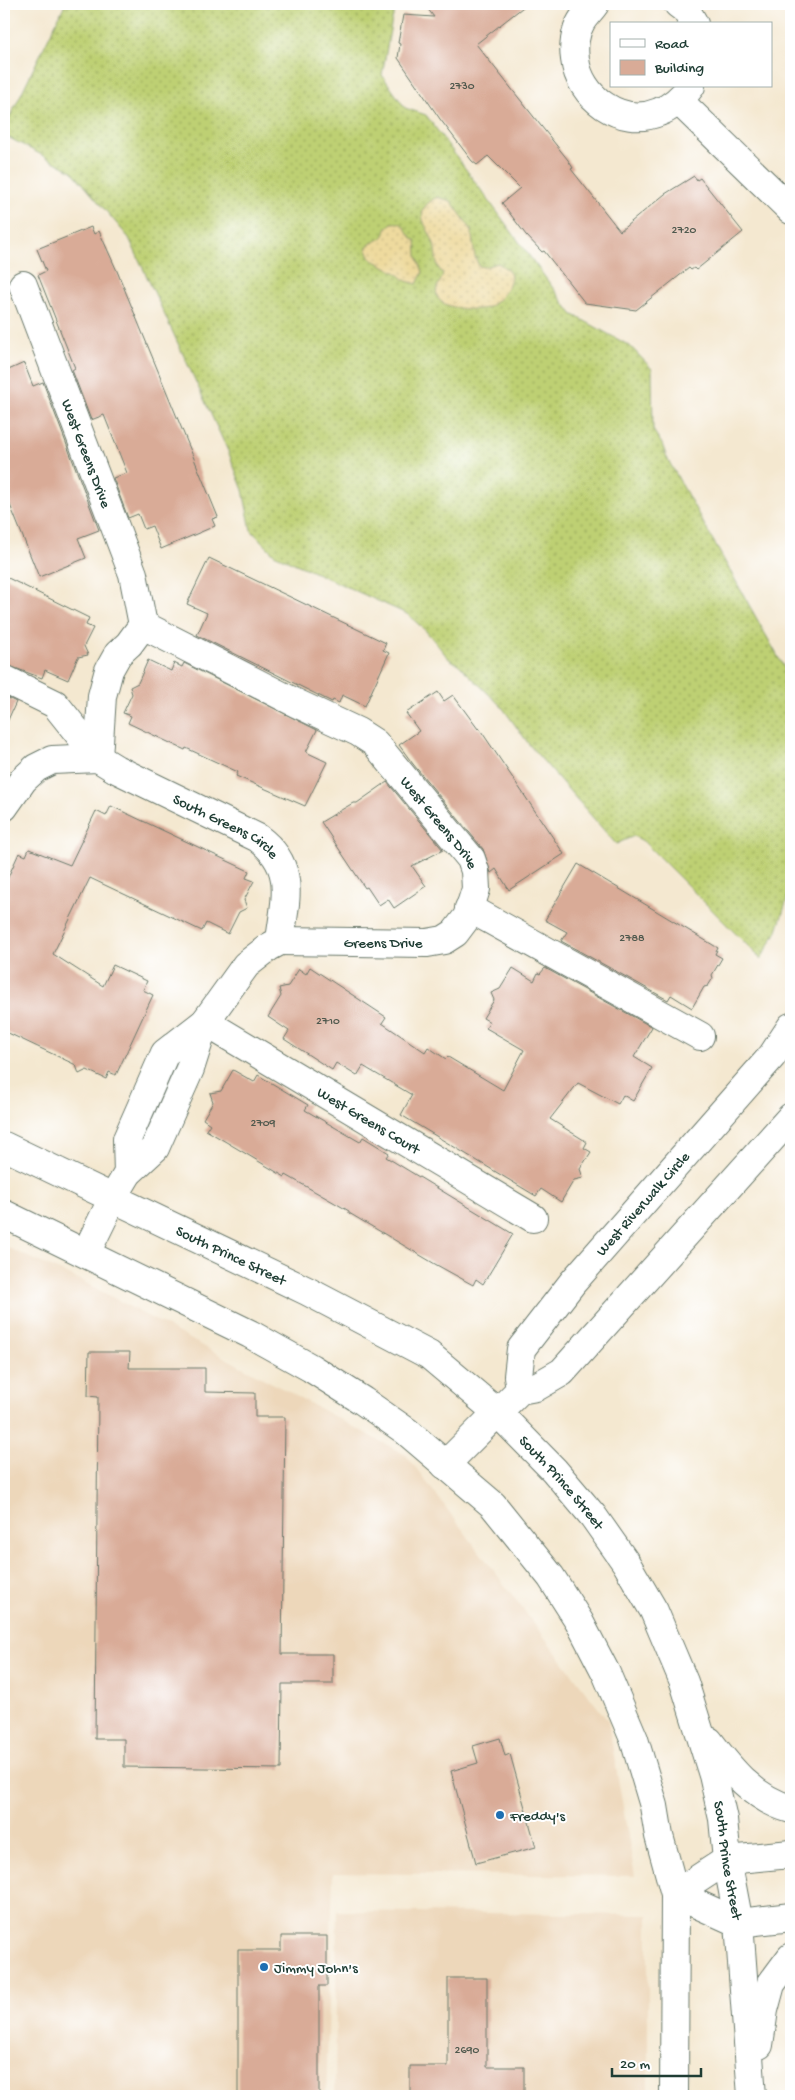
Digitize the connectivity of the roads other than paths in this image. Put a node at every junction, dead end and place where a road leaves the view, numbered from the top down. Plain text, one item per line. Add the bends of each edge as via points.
1 (595, 4) edge
2 (678, 4) edge
3 (693, 22) edge
4 (685, 93) edge
5 (791, 210) edge
6 (23, 285) dead end
7 (143, 625) junction
8 (4, 679) edge
9 (98, 758) junction
10 (4, 805) edge
11 (468, 908) junction
12 (280, 941) junction
13 (205, 1022) junction
14 (791, 1027) edge
15 (700, 1036) dead end
16 (791, 1117) edge
17 (4, 1146) edge
18 (113, 1198) junction
19 (4, 1214) edge
20 (533, 1218) dead end
21 (86, 1253) junction
22 (520, 1390) junction
23 (498, 1413) junction
24 (445, 1465) junction
25 (700, 1729) junction
26 (791, 1809) edge
27 (791, 1854) edge
28 (727, 1860) junction
29 (675, 1894) junction
30 (791, 1917) edge
31 (739, 1923) junction
32 (791, 1957) edge
33 (752, 2092) edge
34 (674, 2096) edge

1 - 4 street via 580,23 573,47 576,72 588,93 608,109 633,116 658,113
2 - 3 street
4 - 5 street
6 - 7 street, West Greens Drive via 133,574
7 - 9 street via 109,670 102,696
7 - 11 street, West Greens Drive via 375,743 471,859 476,890
8 - 9 street via 54,704
9 - 10 street via 52,760 36,768
9 - 12 street, South Greens Circle via 268,845 284,870 286,884
11 - 12 street, Greens Drive via 467,917 455,932 444,940 427,943
11 - 15 street
12 - 13 street via 246,965
13 - 18 street via 190,1069 155,1148 128,1173
13 - 20 street, West Greens Court
14 - 22 street, West Riverwalk Circle via 772,1056 579,1275 521,1349
16 - 22 street via 562,1372 536,1387
17 - 18 street, South Prince Street
18 - 21 street
18 - 23 street, South Prince Street via 306,1291 429,1355
19 - 21 street
21 - 24 street via 224,1320 311,1368 406,1431
22 - 23 street
23 - 24 street
23 - 25 street, South Prince Street via 554,1470 626,1563 654,1611 672,1651
24 - 29 street via 493,1506 512,1528 551,1577 579,1622 606,1673 634,1739
25 - 26 street via 744,1782 766,1798
25 - 28 street, South Prince Street via 723,1819
27 - 28 street
28 - 29 street
28 - 31 street, South Prince Street
29 - 31 street
29 - 34 street
30 - 31 street
31 - 33 street, South Prince Street
32 - 33 street via 771,1984

